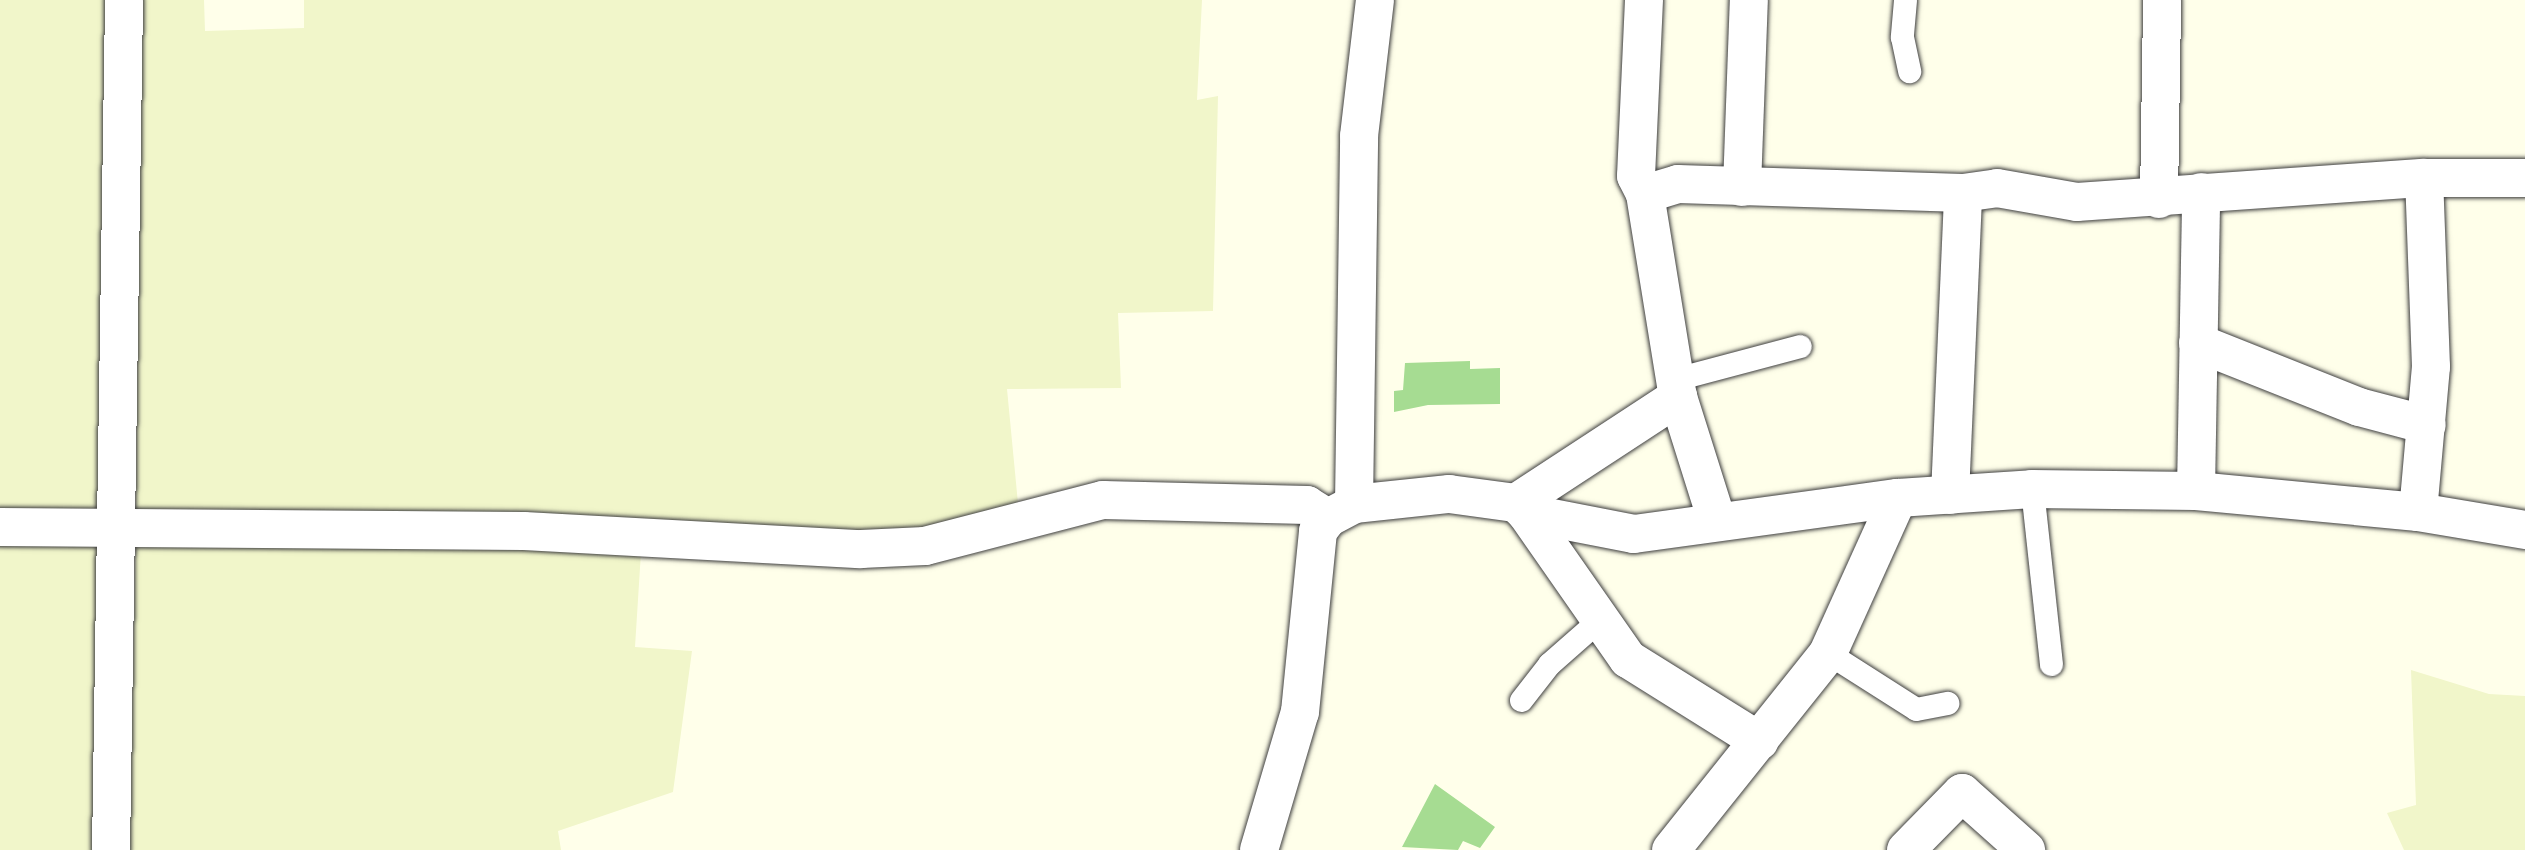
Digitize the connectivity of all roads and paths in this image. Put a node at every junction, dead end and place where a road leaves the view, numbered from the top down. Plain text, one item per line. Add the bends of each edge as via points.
1 (124, 0) edge
2 (1375, 0) edge
3 (1644, 0) edge
4 (1749, 0) edge
5 (1905, 0) edge
6 (2162, 0) edge
7 (1909, 71) dead end
8 (2424, 178) junction
9 (2525, 178) edge
10 (1742, 187) junction
11 (2201, 192) junction
12 (1964, 193) junction
13 (1645, 194) junction
14 (2159, 199) junction
15 (2198, 343) junction
16 (1800, 346) dead end
17 (1677, 388) junction
18 (2427, 425) junction
19 (2032, 489) junction
20 (2196, 491) junction
21 (1950, 495) junction
22 (1898, 498) junction
23 (1521, 508) junction
24 (1341, 511) junction
25 (2418, 512) junction
26 (1717, 521) junction
27 (0, 527) edge
28 (116, 528) junction
29 (2525, 530) edge
30 (1600, 619) junction
31 (1828, 653) junction
32 (2050, 663) dead end
33 (1521, 700) dead end
34 (1947, 703) dead end
35 (1759, 741) junction
36 (111, 850) edge
37 (1259, 850) edge
38 (1671, 850) edge
39 (1906, 850) edge
40 (2026, 850) edge

1 - 28 street
2 - 24 street via 1359,136
3 - 13 street via 1634,107 1636,176
4 - 10 street
5 - 7 lane
6 - 14 street
8 - 9 street
8 - 11 street
8 - 18 street
10 - 12 street
10 - 13 street via 1678,184
11 - 14 street
11 - 15 street
12 - 14 street via 1997,188 2077,202
12 - 21 street
13 - 17 street
15 - 18 street via 2359,407
15 - 20 street
16 - 17 lane
17 - 23 street
17 - 26 street
18 - 25 street
19 - 20 street
19 - 21 street
19 - 32 lane
20 - 25 street
21 - 22 street
22 - 26 street
22 - 31 street
23 - 24 street via 1449,494
23 - 26 street via 1613,534
23 - 30 street
24 - 28 street via 1307,505 1103,500 925,547 861,549 524,531
24 - 37 street via 1314,552 1300,712
25 - 29 street
27 - 28 street
28 - 36 street
30 - 33 lane via 1549,664
30 - 35 street via 1628,659 1654,680
31 - 34 lane via 1916,709
31 - 35 street
35 - 38 street
39 - 40 street via 1962,793

